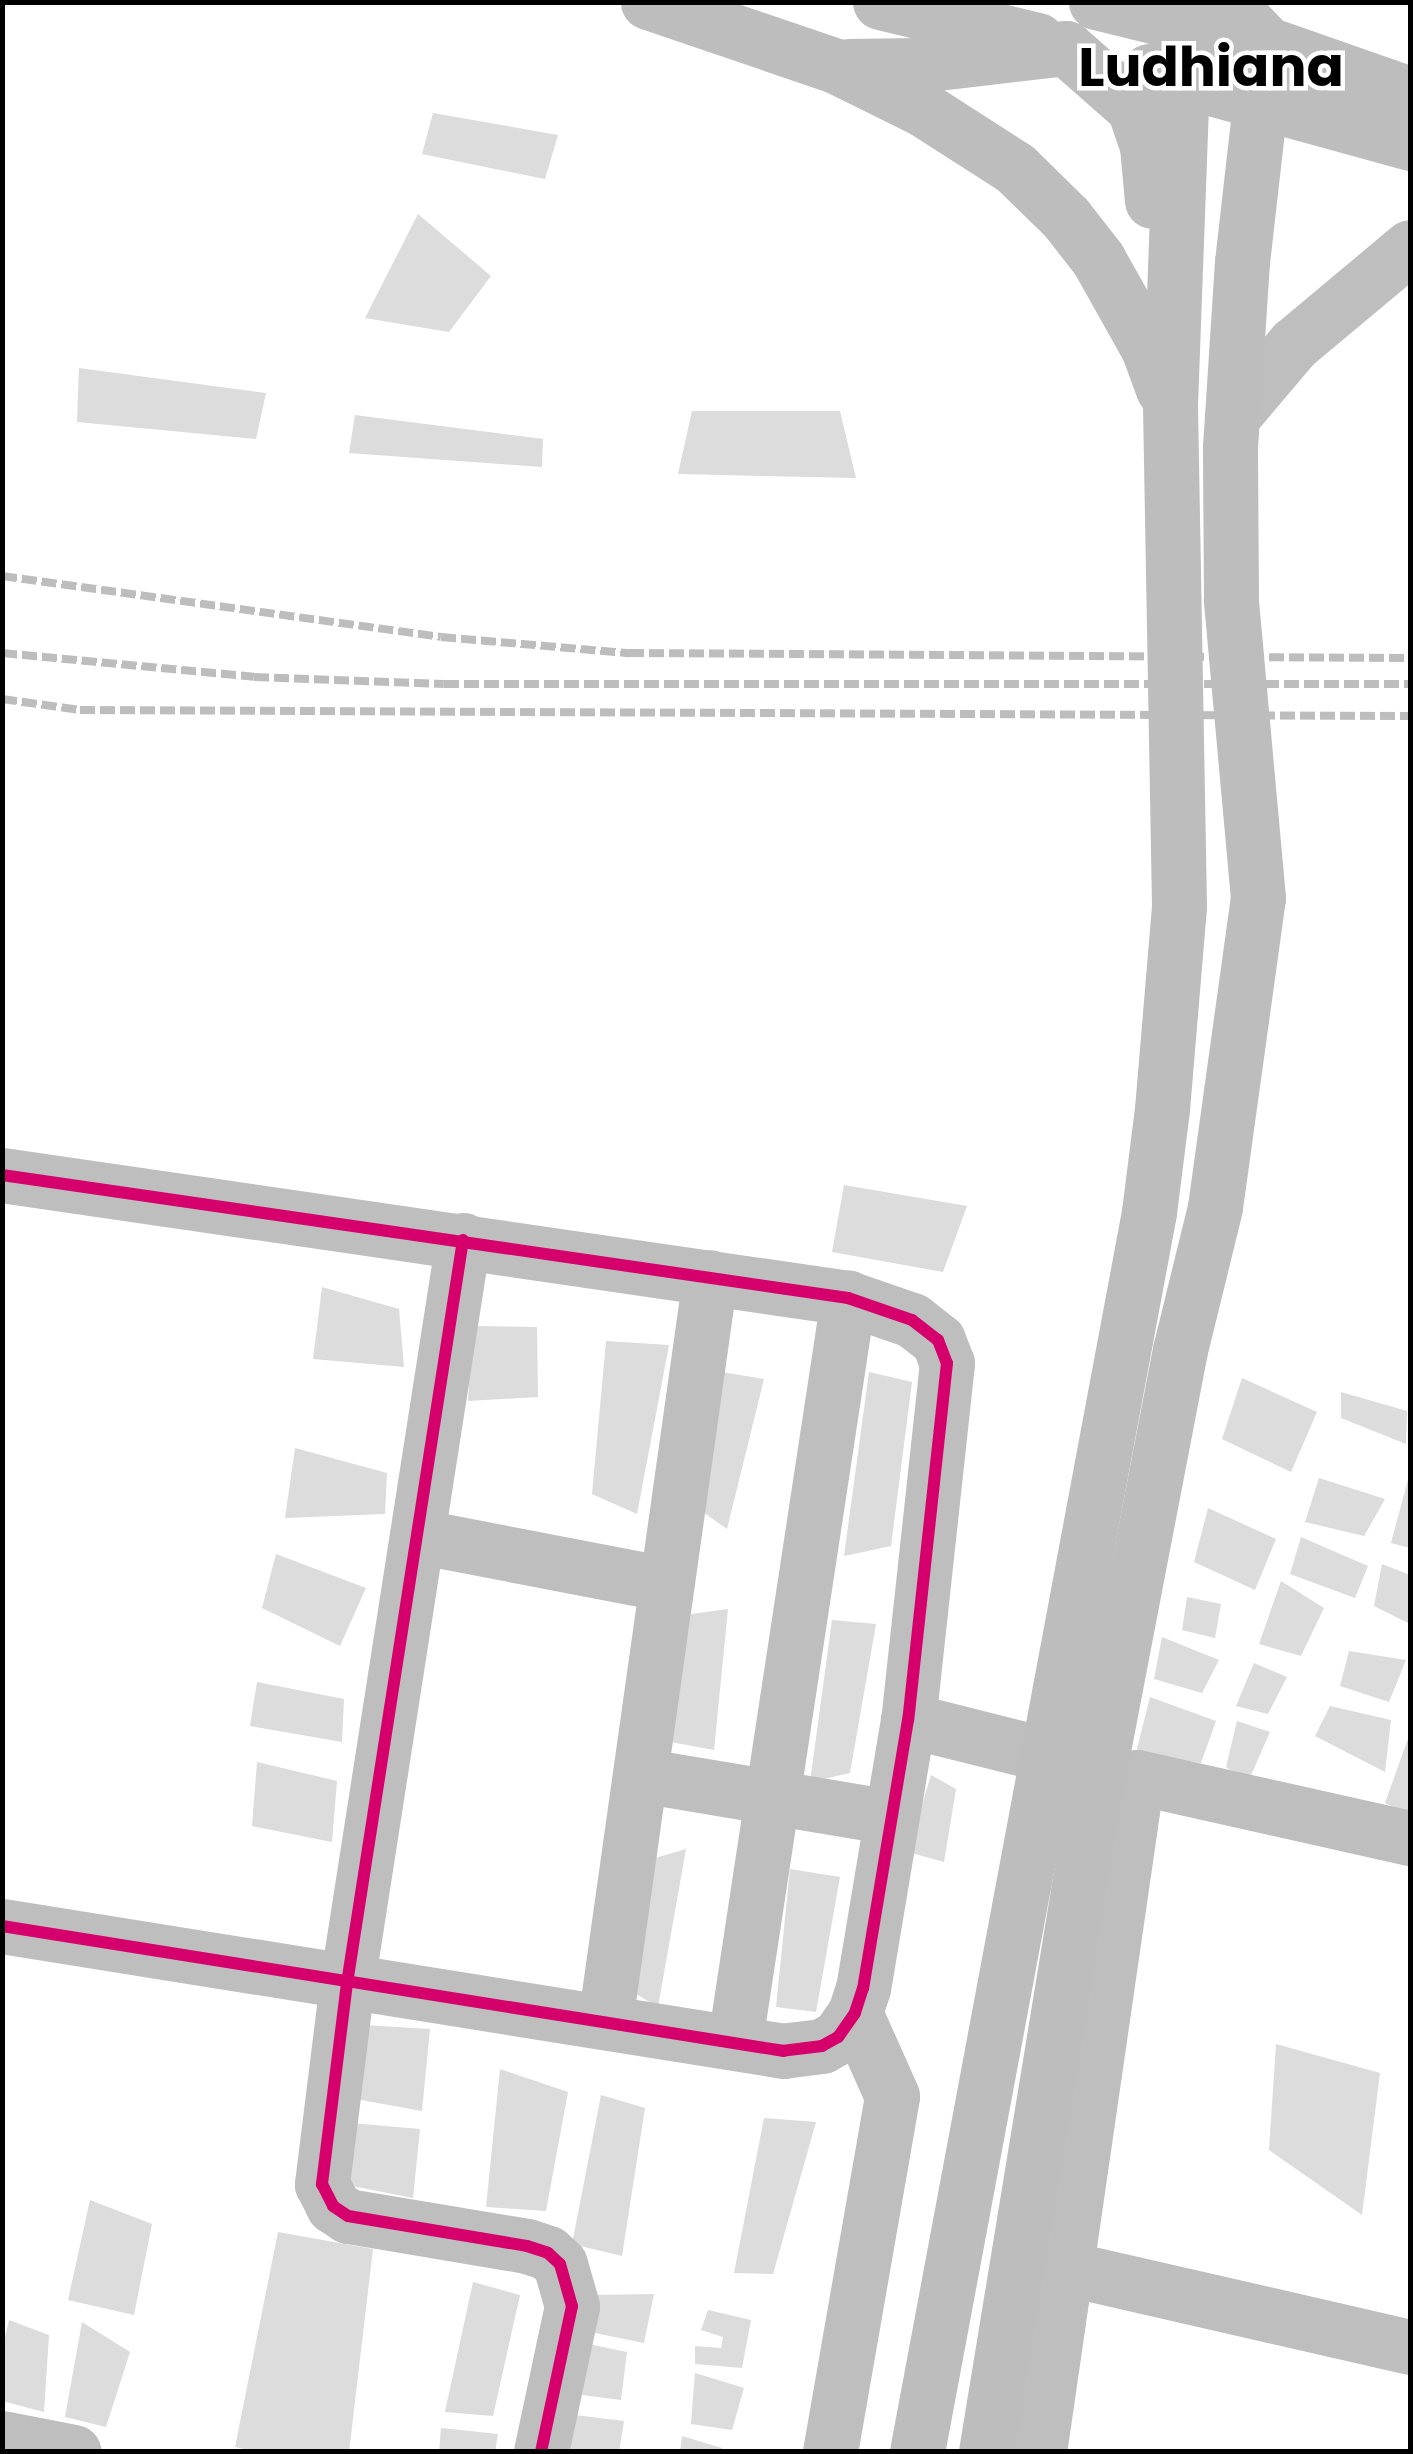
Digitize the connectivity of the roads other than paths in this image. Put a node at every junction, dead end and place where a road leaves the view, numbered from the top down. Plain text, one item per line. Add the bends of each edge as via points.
1 (648, 2) edge
2 (880, 2) edge
3 (1096, 2) edge
4 (1227, 2) edge
5 (1267, 44) junction
6 (1066, 48) junction
7 (836, 66) junction
8 (1182, 80) junction
9 (1404, 87) edge
10 (1262, 101) junction
11 (1410, 143) edge
12 (1410, 248) edge
13 (1168, 401) junction
14 (1232, 416) junction
15 (2, 1175) edge
16 (463, 1240) junction
17 (710, 1277) junction
18 (848, 1298) junction
19 (417, 1536) junction
20 (666, 1584) junction
21 (908, 1720) junction
22 (640, 1775) junction
23 (1137, 1777) junction
24 (772, 1798) junction
25 (892, 1817) junction
26 (1410, 1838) edge
27 (2, 1926) edge
28 (347, 1983) junction
29 (855, 2013) junction
30 (606, 2022) junction
31 (735, 2041) junction
32 (1065, 2268) junction
33 (1410, 2346) edge
34 (2, 2438) edge
35 (74, 2452) edge
36 (541, 2452) edge
37 (830, 2452) edge
38 (917, 2452) edge
39 (986, 2452) edge
40 (1039, 2452) edge

1 - 7 main road
2 - 6 main road
3 - 5 main road
4 - 5 main road
5 - 9 main road
5 - 10 main road
6 - 7 main road via 921,65
6 - 8 main road
6 - 13 main road via 1134,108 1147,146
7 - 13 main road via 985,146 1044,194 1098,260 1148,348
8 - 10 main road
8 - 13 main road
10 - 11 main road
10 - 14 main road
12 - 14 street via 1294,344
13 - 38 main road via 1178,906 1162,1109 1142,1250
14 - 39 main road via 1231,599 1258,898 1215,1207 1180,1350 1091,1812
15 - 16 street
16 - 17 street
16 - 19 street
17 - 18 street
17 - 20 street
18 - 21 street via 912,1320 938,1340 946,1364
18 - 24 street
19 - 20 street
19 - 28 street
20 - 22 street
21 - 23 street
21 - 25 street
22 - 24 street
22 - 30 street
23 - 26 street
23 - 32 street
24 - 25 street
24 - 31 street
25 - 29 street
27 - 28 street
28 - 30 street
28 - 36 street via 322,2160 326,2196 348,2216 527,2246 560,2264 572,2306
29 - 31 street via 838,2037 811,2049
29 - 37 street via 892,2096
30 - 31 street
32 - 33 street
32 - 40 street
34 - 35 street

